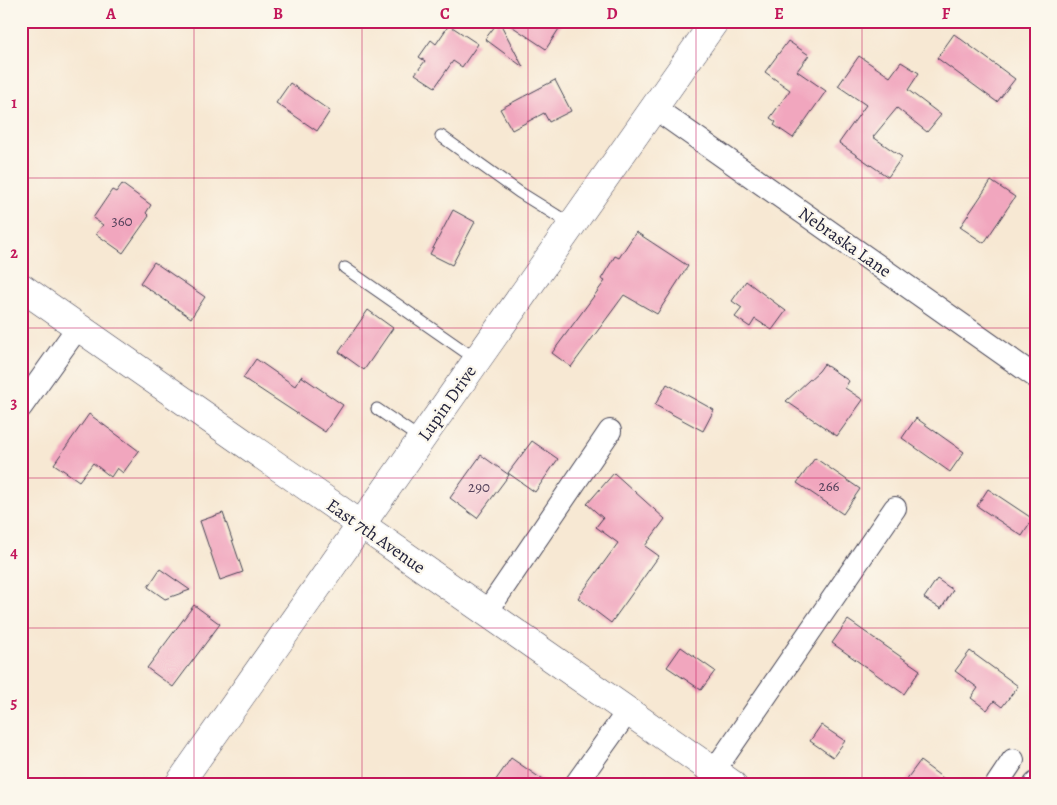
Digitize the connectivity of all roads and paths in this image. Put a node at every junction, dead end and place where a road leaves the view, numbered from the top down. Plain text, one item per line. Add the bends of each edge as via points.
1 (715, 21) edge
2 (653, 107) junction
3 (441, 136) dead end
4 (572, 224) junction
5 (344, 268) dead end
6 (21, 287) edge
7 (78, 327) junction
8 (477, 360) junction
9 (1036, 377) edge
10 (21, 407) edge
11 (377, 409) dead end
12 (610, 431) dead end
13 (421, 440) junction
14 (895, 508) dead end
15 (361, 526) junction
16 (486, 612) junction
17 (628, 711) junction
18 (1013, 760) dead end
19 (723, 778) edge
20 (179, 784) edge
21 (576, 784) edge
22 (997, 784) edge

1 - 2 street, Lupin Drive
2 - 4 street, Lupin Drive
2 - 9 street, Nebraska Lane
3 - 4 lane via 519,192
4 - 8 street, Lupin Drive
5 - 8 lane
6 - 7 street, East 7th Avenue
7 - 10 street
7 - 15 street, East 7th Avenue
8 - 13 street, Lupin Drive
11 - 13 lane
12 - 16 street
13 - 15 street, Lupin Drive
14 - 19 street
15 - 16 street, East 7th Avenue
15 - 20 street, Lupin Drive
16 - 17 street, East 7th Avenue
17 - 19 street, East 7th Avenue
17 - 21 street
18 - 22 street

